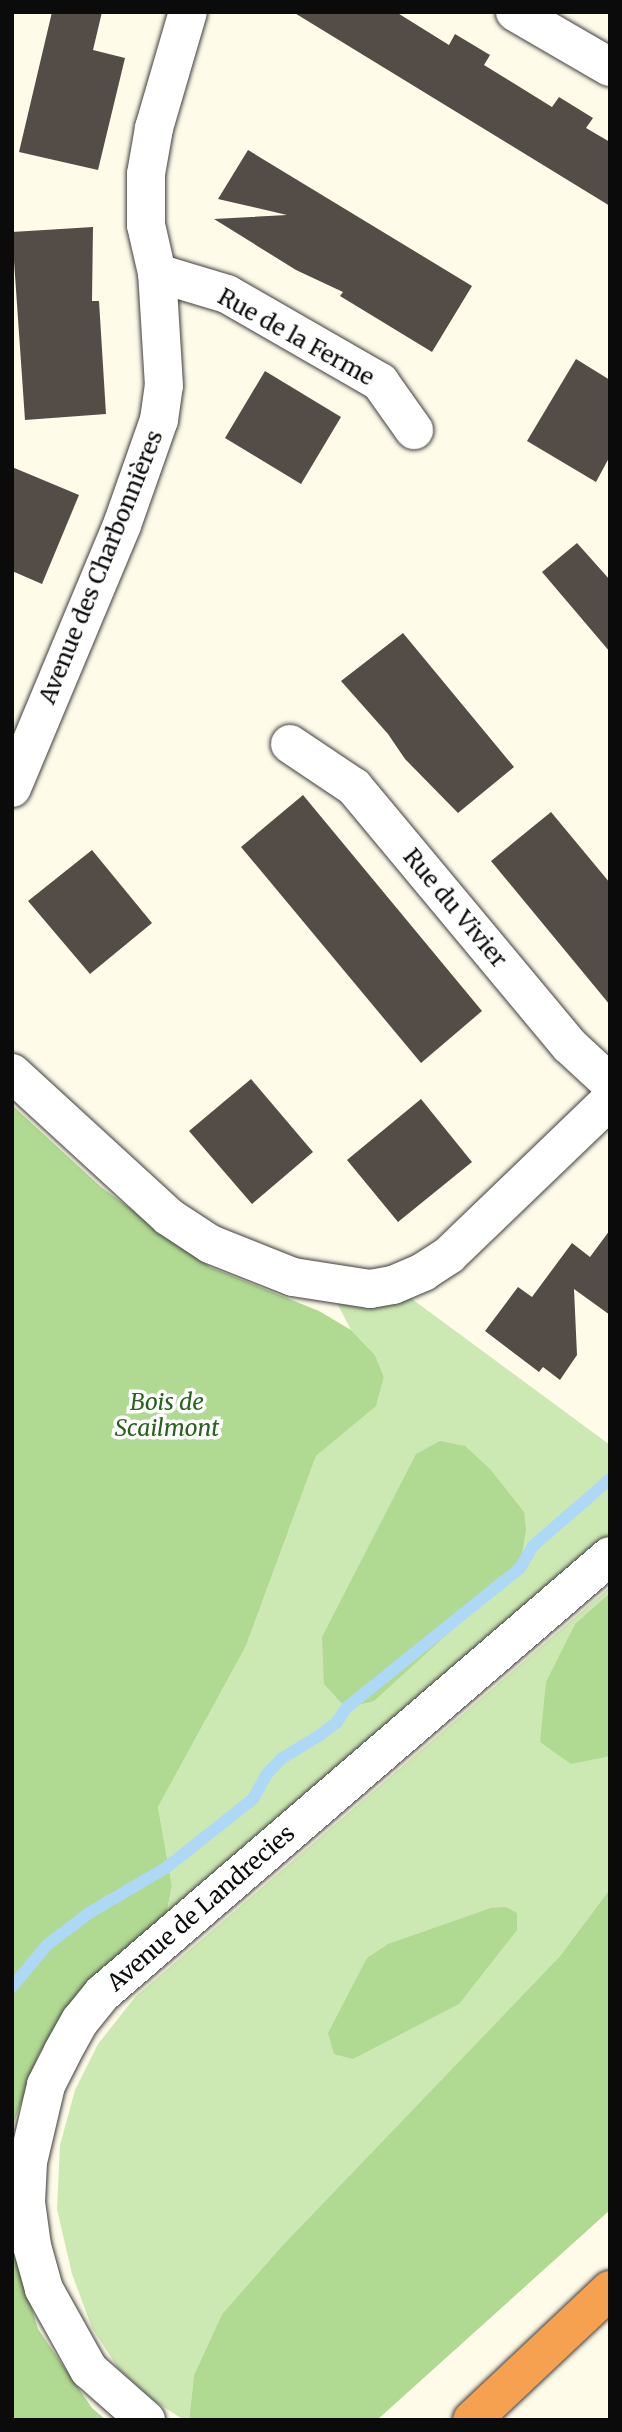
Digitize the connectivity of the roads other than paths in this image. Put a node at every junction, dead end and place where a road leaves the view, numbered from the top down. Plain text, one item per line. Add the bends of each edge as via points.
1 (188, 12) edge
2 (515, 12) edge
3 (610, 67) edge
4 (157, 273) junction
5 (414, 430) dead end
6 (290, 744) dead end
7 (12, 788) edge
8 (12, 1073) edge
9 (610, 1083) edge
10 (610, 1100) edge
11 (610, 1556) edge
12 (610, 2290) edge
13 (146, 2420) edge
14 (472, 2420) edge

1 - 4 street, Avenue des Charbonnières via 154,128 146,174 146,225
2 - 3 street
4 - 5 street, Rue de la Ferme via 227,294 380,382
4 - 7 street, Avenue des Charbonnières via 164,386 159,420 122,525
6 - 9 street, Rue du Vivier via 354,787 570,1046
8 - 10 street via 169,1217 209,1244 292,1277 370,1289 423,1272 449,1255
11 - 13 street, Avenue de Landrecies via 103,1993 80,2021 47,2085 27,2162 32,2246 44,2289 89,2370
12 - 14 highway

